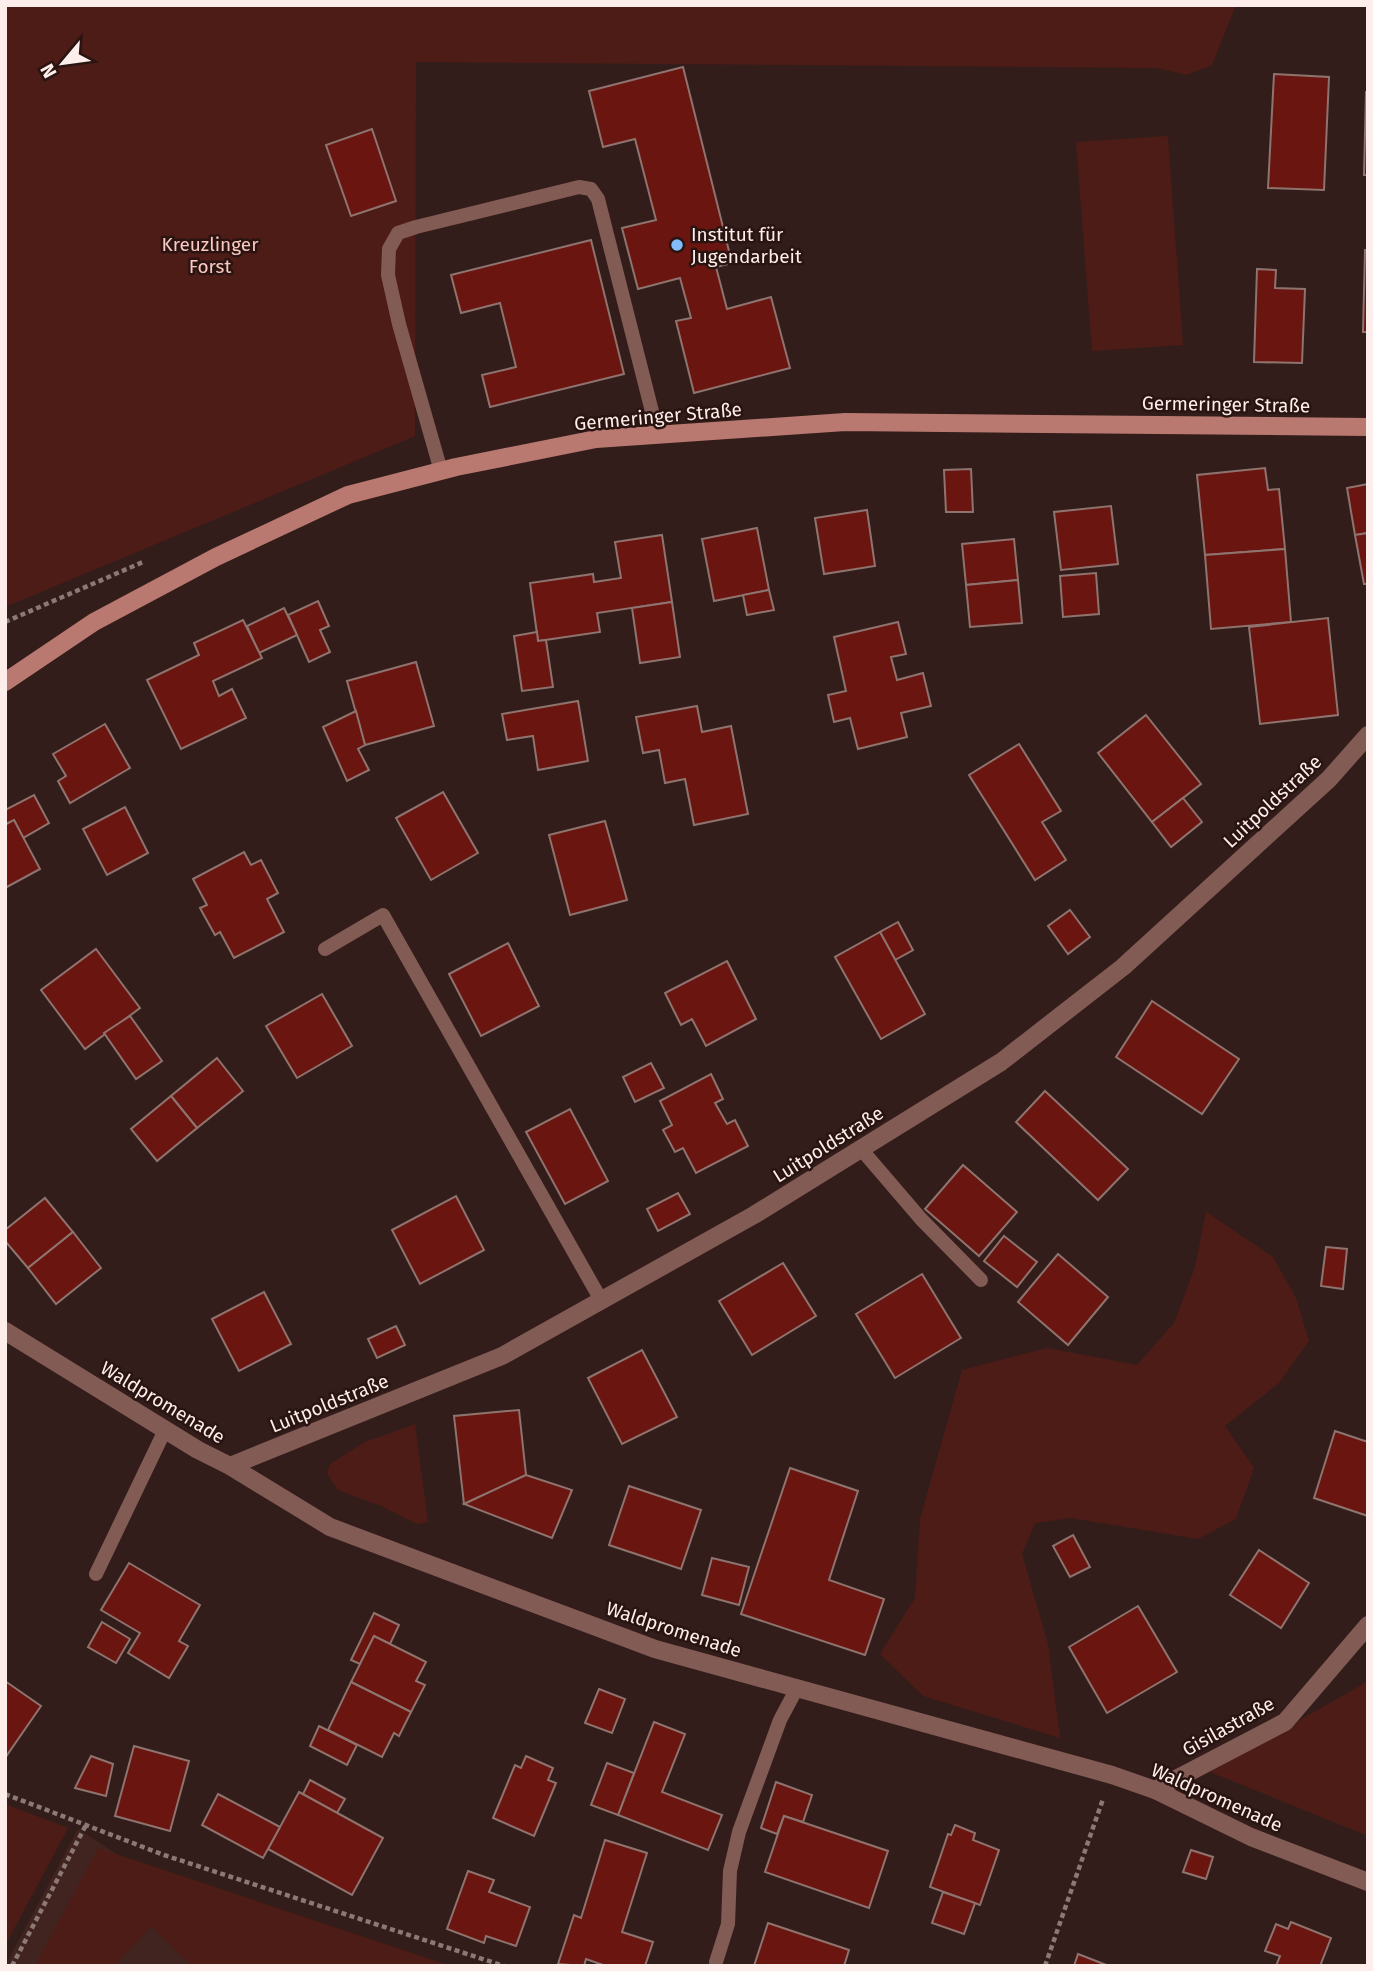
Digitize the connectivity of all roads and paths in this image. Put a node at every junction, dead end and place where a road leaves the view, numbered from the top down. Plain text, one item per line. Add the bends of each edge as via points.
1 (1368, 427) edge
2 (658, 435) junction
3 (441, 471) junction
4 (145, 561) dead end
5 (5, 622) edge
6 (5, 682) edge
7 (1368, 735) edge
8 (325, 949) dead end
9 (861, 1149) junction
10 (981, 1280) dead end
11 (601, 1300) junction
12 (5, 1331) edge
13 (166, 1430) junction
14 (230, 1466) junction
15 (96, 1574) dead end
16 (1368, 1625) edge
17 (797, 1688) junction
18 (1111, 1776) junction
19 (1155, 1790) junction
20 (5, 1794) edge
21 (86, 1825) junction
22 (1368, 1882) edge
23 (716, 1962) dead end
24 (12, 1966) edge
25 (504, 1966) edge
26 (1045, 1966) edge

1 - 2 street, Germeringer Straße via 845,422
2 - 3 street, Germeringer Straße via 596,439
2 - 3 lane via 598,199 592,188 579,187 416,227 398,233 389,249 388,275 399,324
3 - 6 street, Germeringer Straße via 348,495 216,557 94,622
4 - 5 path
7 - 9 street, Luitpoldstraße via 1329,779 1123,967 1001,1062
8 - 11 lane via 383,915
9 - 10 lane
9 - 11 street, Luitpoldstraße
11 - 14 street, Luitpoldstraße via 502,1356
12 - 13 street, Waldpromenade
13 - 14 street, Waldpromenade
13 - 15 lane
14 - 17 street, Waldpromenade via 330,1527 655,1649
16 - 19 street, Gisilastraße via 1285,1722
17 - 18 street, Waldpromenade
17 - 23 lane via 780,1720 739,1832 730,1871 728,1924
18 - 19 street, Waldpromenade
18 - 26 path
19 - 22 street, Waldpromenade via 1251,1838
20 - 21 path
21 - 24 path
21 - 25 path

